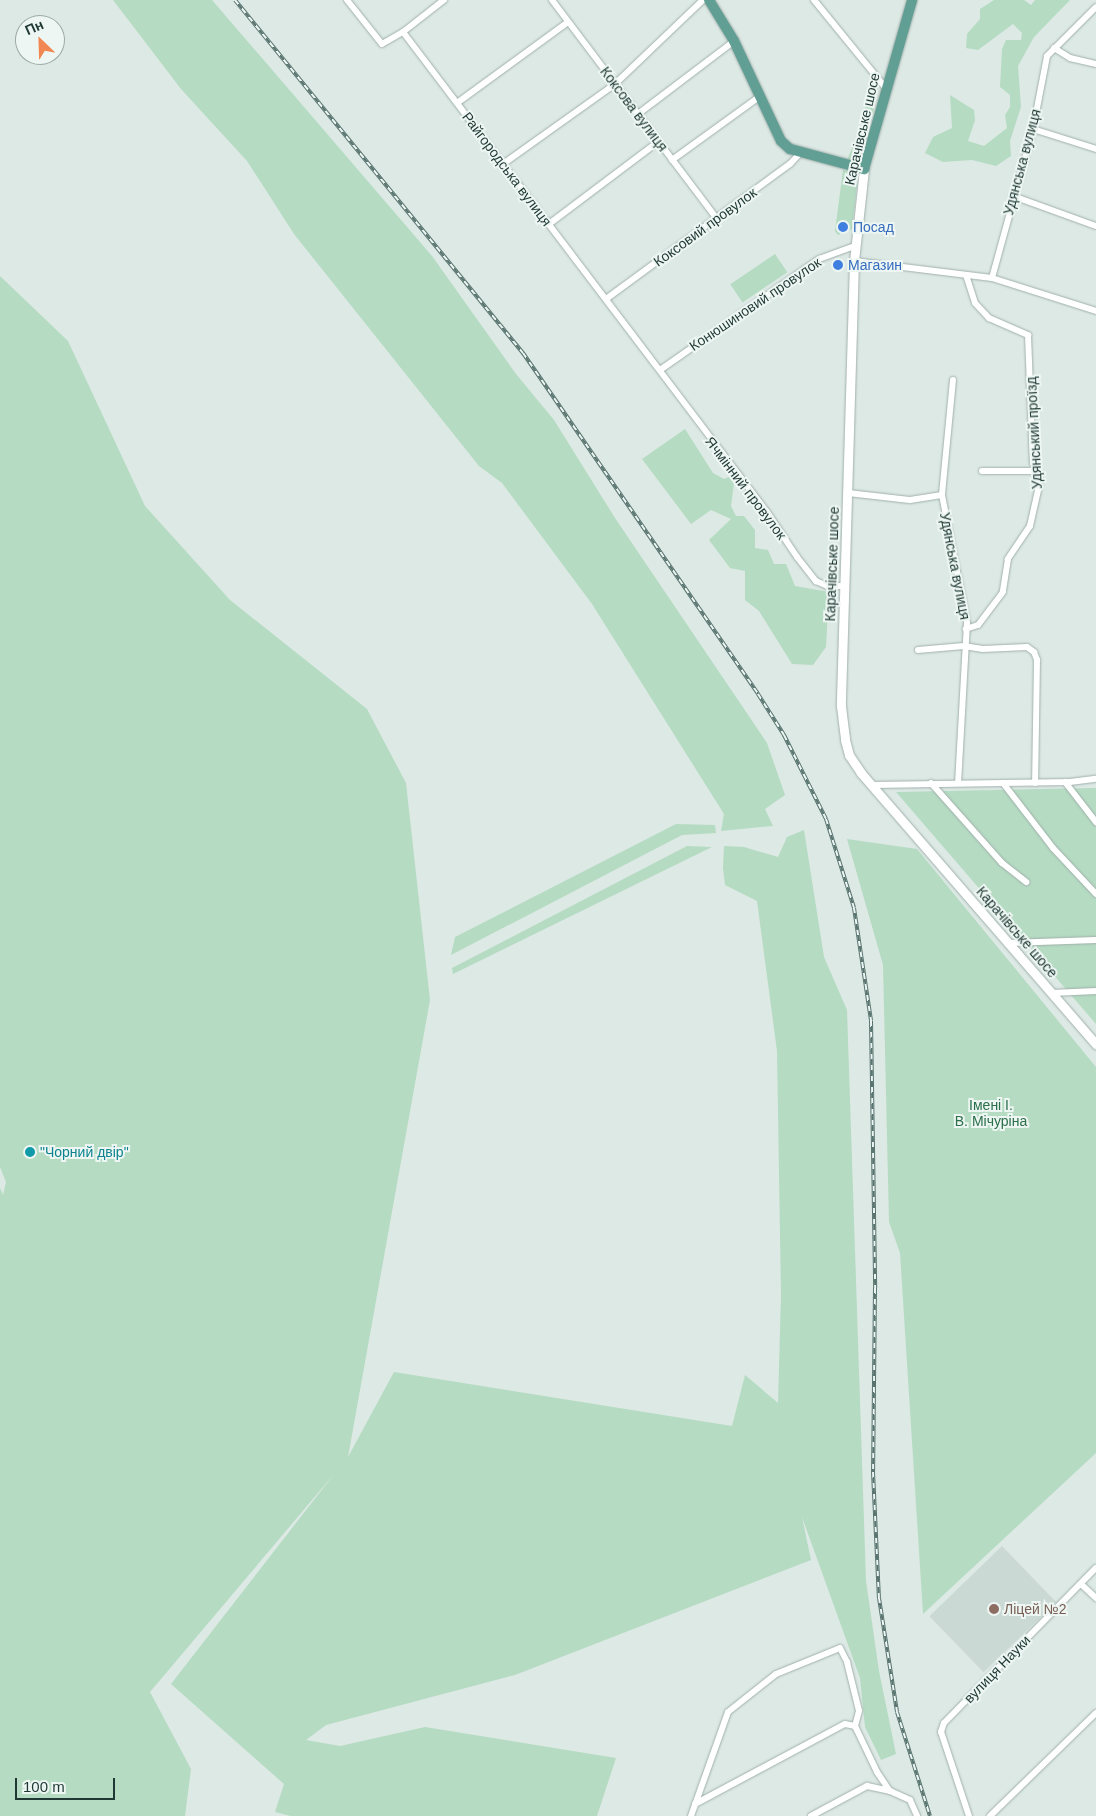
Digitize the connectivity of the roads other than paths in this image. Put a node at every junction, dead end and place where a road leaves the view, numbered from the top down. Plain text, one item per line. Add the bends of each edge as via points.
1 (347, 0) edge
2 (444, 0) edge
3 (552, 0) edge
4 (703, 0) edge
5 (709, 0) edge
6 (814, 0) edge
7 (912, 0) edge
8 (1096, 7) edge
9 (568, 22) junction
10 (403, 32) junction
11 (734, 41) junction
12 (1054, 48) junction
13 (1096, 64) edge
14 (615, 84) junction
15 (885, 87) junction
16 (759, 97) junction
17 (457, 103) junction
18 (638, 114) junction
19 (1033, 129) junction
20 (658, 142) junction
21 (1096, 149) edge
22 (801, 152) junction
23 (672, 160) junction
24 (503, 164) junction
25 (864, 169) junction
26 (1013, 196) junction
27 (716, 218) junction
28 (549, 224) junction
29 (1096, 226) edge
30 (855, 246) junction
31 (854, 261) junction
32 (966, 275) junction
33 (992, 278) junction
34 (606, 299) junction
35 (1096, 311) edge
36 (660, 370) junction
37 (953, 380) dead end
38 (1038, 471) junction
39 (982, 472) dead end
40 (848, 493) junction
41 (942, 495) junction
42 (845, 586) junction
43 (966, 629) junction
44 (964, 646) junction
45 (918, 650) dead end
46 (1096, 778) edge
47 (958, 782) junction
48 (1066, 782) junction
49 (931, 783) junction
50 (1003, 783) junction
51 (1035, 783) junction
52 (873, 785) junction
53 (1096, 822) edge
54 (1026, 882) dead end
55 (1096, 894) edge
56 (1096, 940) edge
57 (1009, 943) junction
58 (1096, 991) edge
59 (1052, 993) junction
60 (1095, 1042) edge
61 (1096, 1568) edge
62 (1080, 1584) junction
63 (1096, 1598) edge
64 (1096, 1713) edge
65 (855, 1726) junction
66 (890, 1791) junction
67 (695, 1804) junction
68 (691, 1816) edge
69 (811, 1816) edge
70 (917, 1816) edge
71 (969, 1816) edge
72 (990, 1816) edge

1 - 10 street via 382,44
2 - 10 street
3 - 9 street, Коксова вулиця
4 - 14 street
5 - 11 main road
6 - 15 street
7 - 15 main road, Карачівське шосе
8 - 12 street
9 - 14 street, Коксова вулиця
9 - 17 street
10 - 17 street, Райгородська вулиця
11 - 16 main road
11 - 18 street
12 - 13 street via 1070,58
12 - 19 street, Удянська вулиця via 1047,56
14 - 18 street, Коксова вулиця
14 - 24 street
15 - 25 main road, Карачівське шосе
16 - 22 main road via 781,141
16 - 23 street
17 - 24 street, Райгородська вулиця
18 - 20 street, Коксова вулиця
19 - 21 street
19 - 26 street, Удянська вулиця
20 - 23 street, Коксова вулиця
20 - 28 street
22 - 25 main road
22 - 27 street, Коксовий провулок via 790,164
23 - 27 street, Коксова вулиця
24 - 28 street, Райгородська вулиця
25 - 30 main road, Карачівське шосе
26 - 29 street
26 - 33 street, Удянська вулиця
27 - 34 street, Коксовий провулок
28 - 34 street, Райгородська вулиця
30 - 31 main road, Карачівське шосе
30 - 36 street, Конюшиновий провулок via 819,259
31 - 32 street
31 - 40 main road, Карачівське шосе
32 - 33 street
32 - 38 street, Удянський проїзд via 975,303 988,318 1028,335 1033,463
33 - 35 street
34 - 36 street, Райгородська вулиця
36 - 42 street, Ячмінний провулок via 816,580 826,586
37 - 41 street, Удянська вулиця
38 - 39 street
38 - 43 street, Удянський проїзд via 1040,486 1030,526 1008,559 1003,592 978,625
40 - 41 street via 910,500
40 - 42 main road, Карачівське шосе
41 - 43 street, Удянська вулиця via 961,586
42 - 52 main road, Карачівське шосе via 842,706 845,740 849,755
43 - 44 street, Удянська вулиця
44 - 45 street
44 - 47 street, Удянська вулиця
44 - 51 street via 1027,648 1034,652 1037,660
46 - 48 street
47 - 49 street
47 - 50 street
48 - 51 street
48 - 53 street
49 - 52 street
49 - 54 street via 1002,863
50 - 51 street
50 - 55 street via 1053,848
52 - 57 main road, Карачівське шосе
56 - 57 street
57 - 59 main road, Карачівське шосе
58 - 59 street
59 - 60 main road, Карачівське шосе
61 - 62 street, вулиця Науки
62 - 63 street
62 - 71 street, вулиця Науки via 942,1729
64 - 72 street
65 - 66 street
65 - 67 street via 845,1724
65 - 67 street via 859,1711 847,1662 840,1648 776,1674 728,1712
66 - 69 street via 867,1786
66 - 70 street via 910,1800
67 - 68 street

